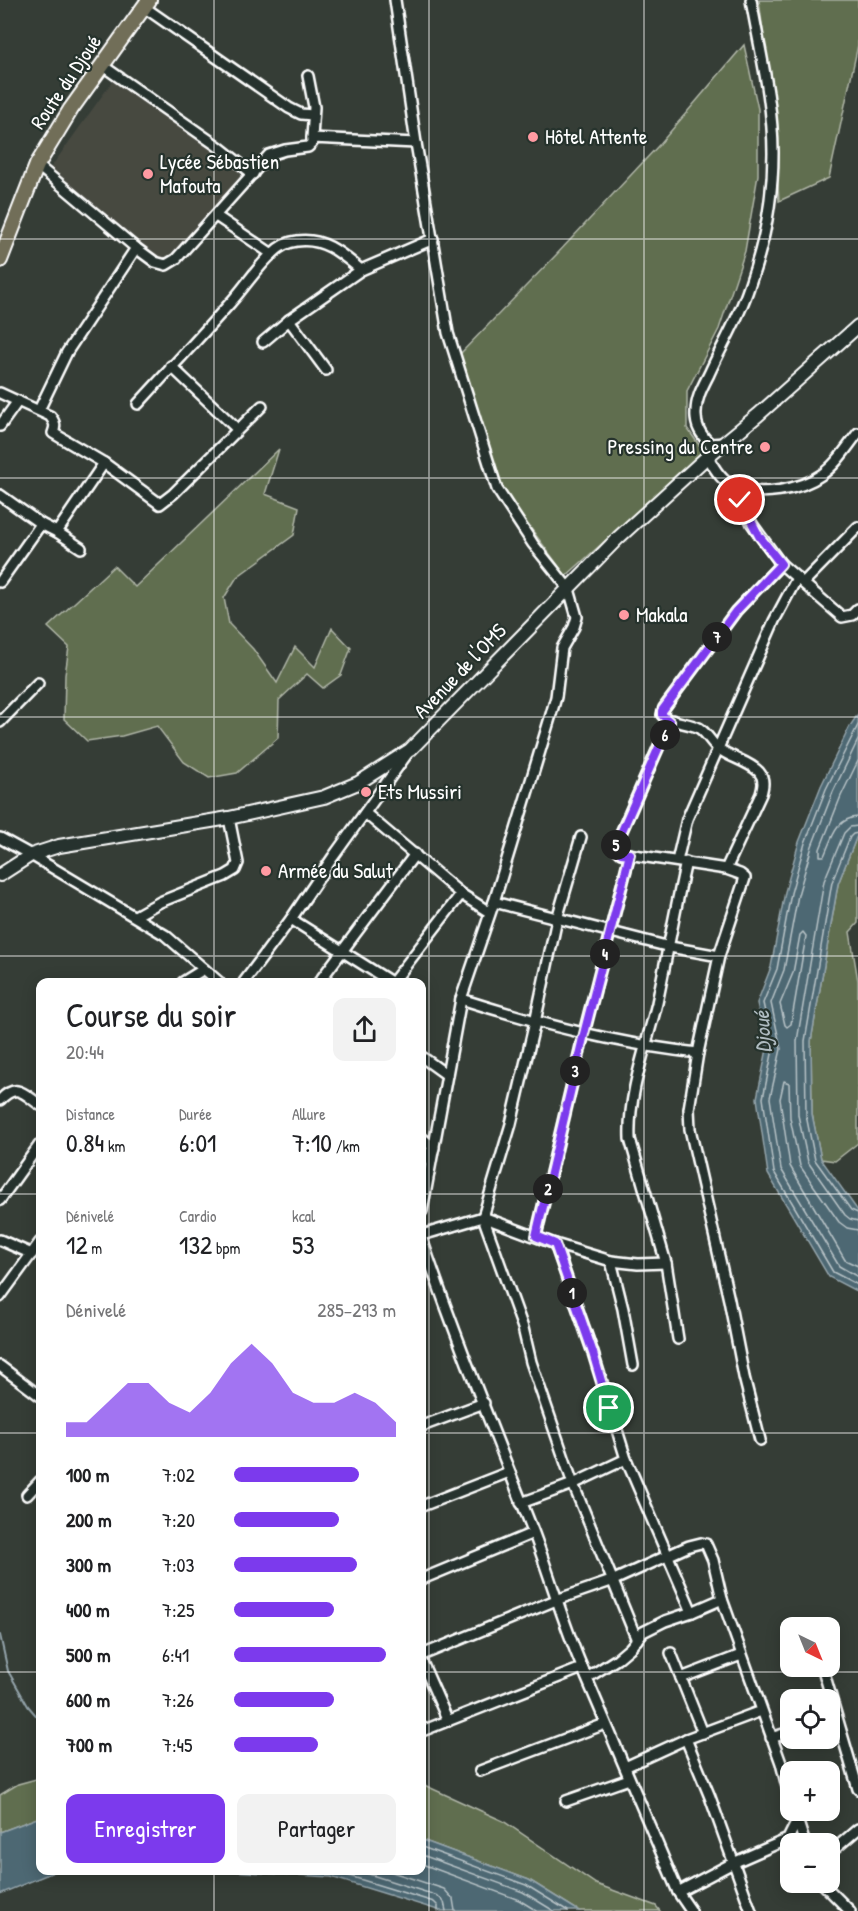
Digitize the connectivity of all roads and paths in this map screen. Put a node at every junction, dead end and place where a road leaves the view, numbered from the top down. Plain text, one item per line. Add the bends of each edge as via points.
1 (394, 0) edge
2 (752, 0) edge
3 (147, 3) edge
4 (103, 66) junction
5 (308, 76) dead end
6 (313, 116) junction
7 (312, 138) junction
8 (416, 143) junction
9 (37, 165) junction
10 (253, 174) junction
11 (216, 216) junction
12 (433, 239) junction
13 (136, 248) junction
14 (272, 254) junction
15 (0, 260) edge
16 (361, 270) junction
17 (289, 320) junction
18 (858, 326) edge
19 (263, 342) dead end
20 (171, 366) junction
21 (326, 370) dead end
22 (0, 393) edge
23 (18, 401) junction
24 (138, 404) dead end
25 (262, 406) dead end
26 (39, 410) junction
27 (0, 426) edge
28 (237, 429) junction
29 (858, 433) edge
30 (725, 443) junction
31 (708, 456) junction
32 (104, 463) junction
33 (735, 487) junction
34 (0, 495) edge
35 (41, 524) junction
36 (858, 527) edge
37 (57, 532) junction
38 (81, 548) dead end
39 (781, 564) junction
40 (800, 581) junction
41 (0, 582) edge
42 (569, 589) junction
43 (858, 609) edge
44 (39, 683) dead end
45 (0, 722) edge
46 (670, 722) junction
47 (719, 749) junction
48 (410, 750) junction
49 (365, 813) junction
50 (229, 818) junction
51 (581, 837) dead end
52 (0, 838) edge
53 (415, 854) junction
54 (630, 854) junction
55 (31, 855) junction
56 (682, 862) junction
57 (726, 869) junction
58 (0, 875) edge
59 (461, 894) junction
60 (494, 902) junction
61 (489, 912) junction
62 (135, 916) junction
63 (291, 919) junction
64 (557, 919) junction
65 (610, 932) junction
66 (669, 947) junction
67 (342, 951) junction
68 (719, 956) junction
69 (204, 969) junction
70 (189, 978) edge
71 (214, 978) edge
72 (247, 978) edge
73 (322, 978) edge
74 (386, 978) edge
75 (395, 978) edge
76 (461, 999) junction
77 (535, 1022) junction
78 (584, 1034) junction
79 (646, 1046) junction
80 (698, 1053) junction
81 (426, 1060) edge
82 (447, 1076) junction
83 (0, 1100) edge
84 (36, 1102) edge
85 (426, 1141) edge
86 (434, 1148) junction
87 (36, 1150) edge
88 (426, 1156) edge
89 (426, 1190) edge
90 (0, 1200) edge
91 (483, 1217) junction
92 (426, 1236) edge
93 (536, 1236) junction
94 (0, 1240) edge
95 (555, 1244) junction
96 (36, 1248) edge
97 (426, 1249) edge
98 (32, 1254) junction
99 (611, 1261) junction
100 (666, 1263) junction
101 (0, 1297) edge
102 (678, 1339) dead end
103 (633, 1365) dead end
104 (3, 1368) edge
105 (0, 1380) edge
106 (36, 1393) edge
107 (484, 1403) junction
108 (426, 1425) edge
109 (760, 1440) dead end
110 (626, 1459) junction
111 (509, 1472) junction
112 (573, 1484) junction
113 (36, 1485) edge
114 (27, 1495) dead end
115 (521, 1503) junction
116 (426, 1504) edge
117 (533, 1533) junction
118 (669, 1557) junction
119 (426, 1577) edge
120 (614, 1580) junction
121 (722, 1599) junction
122 (556, 1600) junction
123 (692, 1612) junction
124 (637, 1640) junction
125 (426, 1653) edge
126 (671, 1653) dead end
127 (741, 1655) junction
128 (582, 1668) junction
129 (426, 1671) edge
130 (587, 1678) junction
131 (681, 1678) junction
132 (761, 1712) junction
133 (448, 1721) junction
134 (605, 1724) junction
135 (426, 1729) edge
136 (703, 1732) junction
137 (780, 1735) edge
138 (771, 1738) junction
139 (686, 1739) junction
140 (840, 1739) edge
141 (780, 1761) edge
142 (625, 1767) junction
143 (480, 1771) dead end
144 (629, 1779) junction
145 (858, 1790) edge
146 (566, 1801) dead end
147 (796, 1821) joint
148 (858, 1829) edge
149 (791, 1833) edge
150 (800, 1833) edge
151 (780, 1842) edge
152 (840, 1844) edge
153 (733, 1863) junction
154 (678, 1892) junction
155 (832, 1893) edge
156 (691, 1911) edge
157 (751, 1911) edge
158 (850, 1911) edge

1 - 8 street
2 - 30 street via 772,129 767,215 749,288 697,400 696,412 701,435 710,444
3 - 4 main road, Route du Djoué
3 - 6 street via 289,108
4 - 9 main road, Route du Djoué
4 - 10 street
5 - 6 street
6 - 7 street
7 - 8 street
7 - 10 street via 308,147 269,155
8 - 12 street
9 - 13 street
9 - 15 main road, Route du Djoué
10 - 11 street
11 - 13 street via 171,263 161,264
11 - 14 street
12 - 16 street
12 - 42 street via 448,333 497,489
13 - 26 street via 67,352
14 - 16 street via 295,241 312,240 326,243
14 - 20 street
16 - 17 street
17 - 19 street
17 - 21 street
18 - 30 street, Avenue de l'OMS
20 - 24 street
20 - 28 street
22 - 23 street
23 - 26 street
23 - 27 street
25 - 28 street
26 - 32 street via 55,422 53,433
28 - 32 street via 160,504
29 - 33 street via 823,474 807,483 790,489
30 - 31 street, Avenue de l'OMS
31 - 33 street via 720,476
31 - 42 street, Avenue de l'OMS
32 - 37 street
33 - 39 street via 756,530
34 - 35 street
35 - 37 street
35 - 41 street
36 - 40 street
37 - 38 street
39 - 40 street
39 - 46 street via 736,611 664,708 662,715
40 - 43 street via 842,617
40 - 47 street via 774,621
42 - 48 street, Avenue de l'OMS
42 - 60 street via 577,617 562,648 556,697
44 - 45 street
46 - 47 street via 697,727
46 - 54 street via 617,842 619,851
47 - 56 street via 687,819
47 - 57 street via 753,767 763,778 761,794
48 - 49 street
48 - 50 street, Avenue de l'OMS via 358,783 324,797
49 - 53 street
49 - 63 street
50 - 55 street, Avenue de l'OMS via 59,846
50 - 62 street via 238,863 235,870
51 - 64 street
52 - 55 street
53 - 59 street
53 - 67 street
54 - 56 street
54 - 65 street
55 - 58 street, Avenue de l'OMS
55 - 62 street
56 - 57 street
56 - 66 street
57 - 68 street via 740,874 744,883
59 - 61 street
59 - 75 street
60 - 61 street
60 - 64 street
61 - 76 street
62 - 69 street via 165,935
63 - 67 street
63 - 72 street
64 - 65 street
64 - 77 street
65 - 66 street
65 - 78 street
66 - 68 street
66 - 79 street
67 - 73 street
67 - 74 street
68 - 80 street
69 - 70 street
69 - 71 street
76 - 77 street
76 - 82 street
77 - 78 street
77 - 91 street via 511,1124
78 - 79 street
78 - 93 street
79 - 80 street
79 - 100 street via 629,1119 630,1139
80 - 109 street via 689,1109 690,1129
81 - 82 street
82 - 86 street
83 - 84 street via 10,1090 18,1090
85 - 86 street
86 - 88 street
86 - 89 street
87 - 90 street
91 - 92 street
91 - 93 street
91 - 112 street
93 - 95 street
94 - 98 street
95 - 99 street
95 - 110 street
96 - 98 street
97 - 107 street
98 - 101 street
99 - 100 street
99 - 103 street
100 - 102 street
104 - 105 street
104 - 106 street
107 - 108 street
107 - 111 street
110 - 112 street
110 - 118 street
111 - 115 street
111 - 116 street
112 - 115 street
112 - 120 street
113 - 114 street
115 - 117 street
117 - 119 street
117 - 122 street
118 - 120 street
118 - 121 street via 696,1544 706,1544
118 - 123 street
120 - 122 street
120 - 124 street
121 - 123 street
121 - 127 street
122 - 125 street
122 - 128 street
123 - 124 street via 643,1632
124 - 130 street via 617,1659
126 - 131 street
127 - 131 street
127 - 132 street
128 - 130 street
128 - 133 street
129 - 133 street
130 - 134 street
131 - 136 street
132 - 136 street
132 - 138 street
133 - 135 street
134 - 142 street
134 - 143 street
136 - 139 street
137 - 138 street
138 - 141 street
139 - 142 street
139 - 153 street
140 - 145 street
142 - 144 street
144 - 146 street
144 - 154 street
147 - 149 street
147 - 150 street
148 - 152 street
151 - 153 street
153 - 154 street
153 - 157 street
154 - 156 street
155 - 158 street

